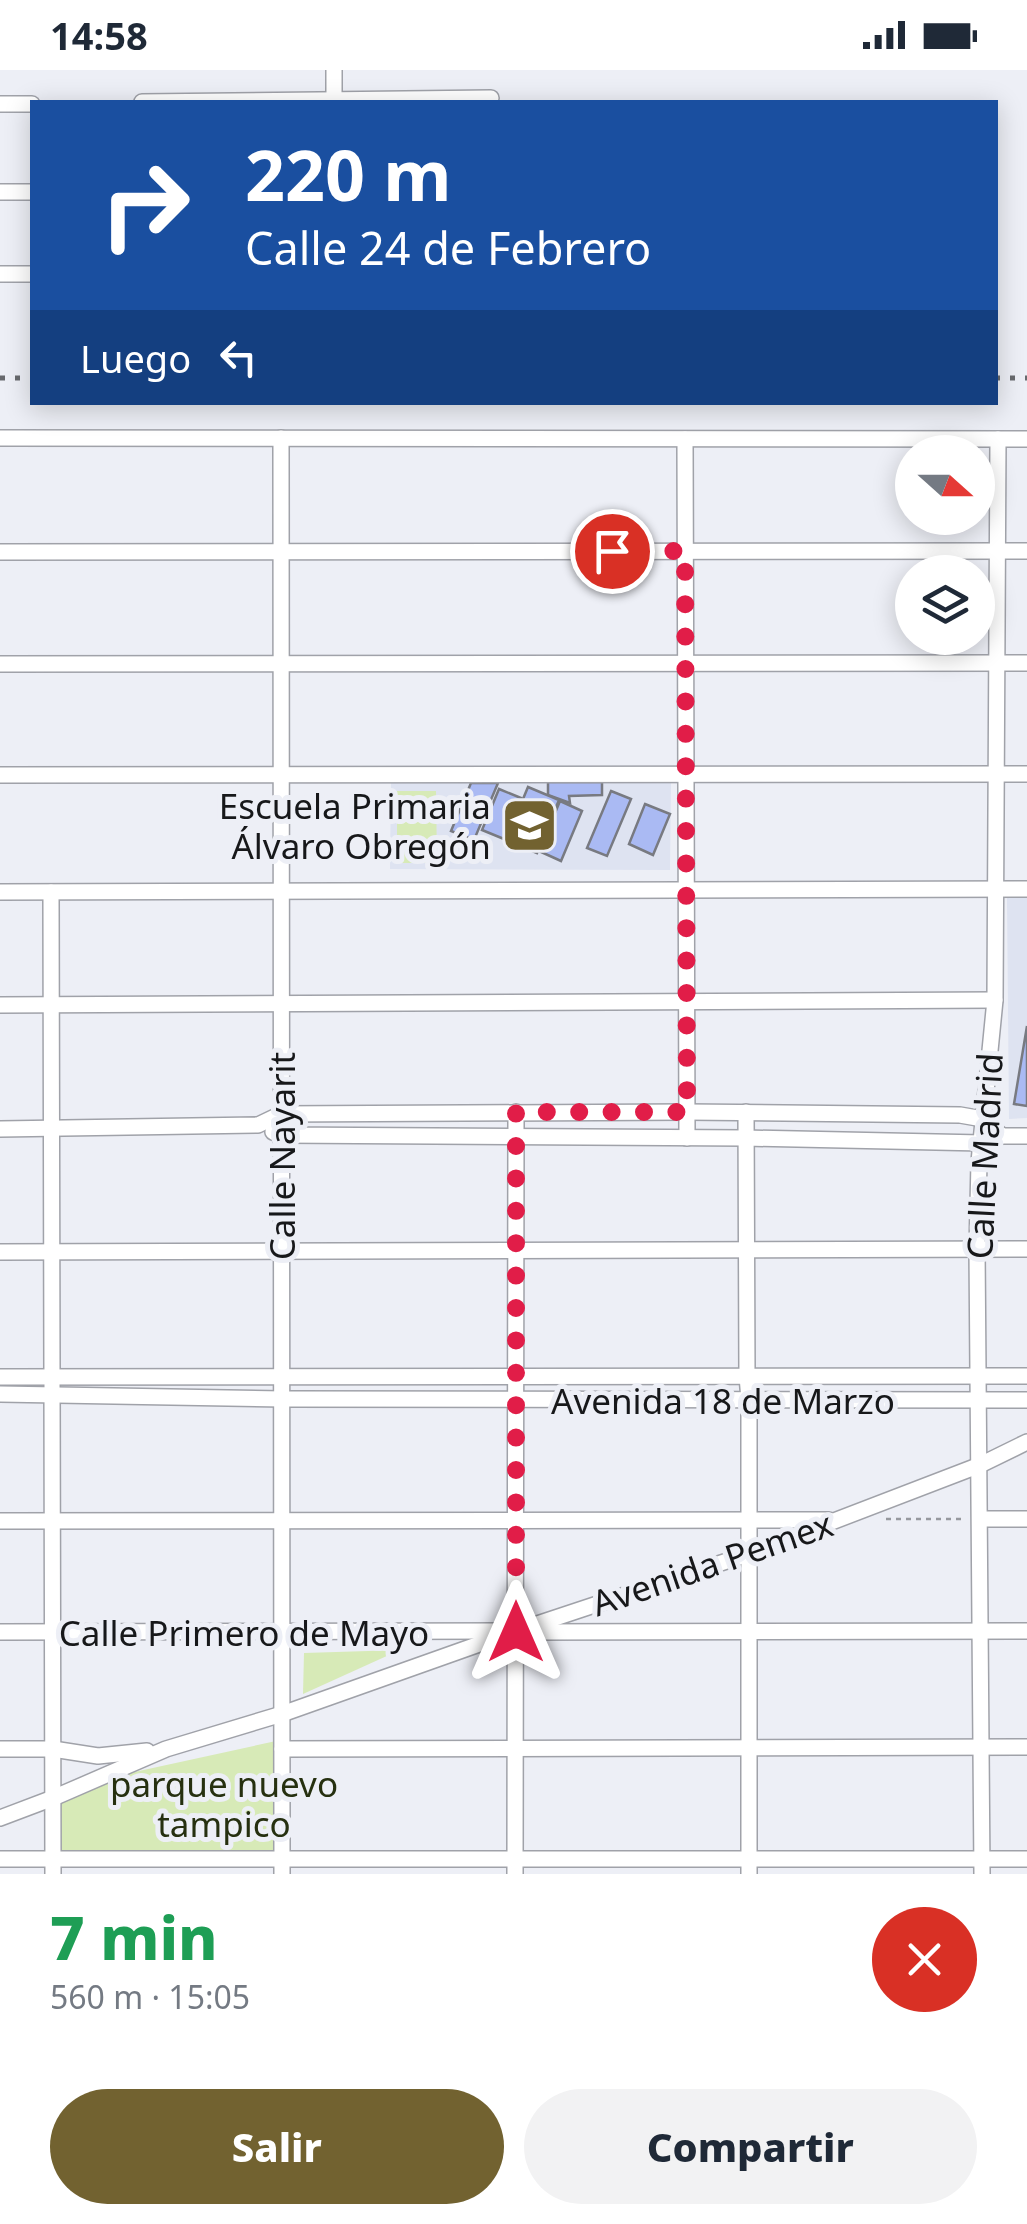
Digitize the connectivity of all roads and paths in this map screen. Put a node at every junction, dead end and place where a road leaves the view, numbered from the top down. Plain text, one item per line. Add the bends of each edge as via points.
1 (334, 70) edge
2 (491, 98) dead end
3 (334, 100) edge
4 (386, 100) edge
5 (0, 104) edge
6 (30, 104) edge
7 (0, 192) edge
8 (30, 192) edge
9 (0, 274) edge
10 (30, 274) edge
11 (0, 438) edge
12 (282, 438) junction
13 (684, 439) junction
14 (998, 439) junction
15 (1027, 439) edge
16 (685, 551) junction
17 (997, 551) junction
18 (1027, 551) edge
19 (0, 552) edge
20 (282, 552) junction
21 (1027, 662) edge
22 (282, 663) junction
23 (685, 663) junction
24 (997, 663) junction
25 (0, 664) edge
26 (686, 774) junction
27 (996, 774) junction
28 (1027, 774) edge
29 (0, 775) edge
30 (282, 775) junction
31 (996, 889) junction
32 (1027, 889) edge
33 (0, 892) edge
34 (52, 892) junction
35 (282, 892) junction
36 (685, 892) junction
37 (995, 1000) junction
38 (687, 1002) junction
39 (282, 1004) junction
40 (0, 1005) edge
41 (52, 1005) junction
42 (516, 1112) junction
43 (687, 1112) junction
44 (746, 1112) junction
45 (281, 1114) junction
46 (983, 1118) junction
47 (258, 1125) junction
48 (52, 1128) junction
49 (0, 1129) edge
50 (281, 1135) junction
51 (515, 1136) junction
52 (1002, 1136) junction
53 (1027, 1136) edge
54 (687, 1138) junction
55 (746, 1138) junction
56 (982, 1143) junction
57 (1027, 1249) edge
58 (516, 1250) junction
59 (747, 1250) junction
60 (977, 1250) junction
61 (281, 1251) junction
62 (0, 1252) edge
63 (52, 1252) junction
64 (747, 1376) junction
65 (979, 1376) junction
66 (1027, 1376) edge
67 (282, 1377) junction
68 (516, 1377) junction
69 (0, 1378) edge
70 (52, 1386) junction
71 (0, 1394) edge
72 (282, 1399) junction
73 (517, 1399) junction
74 (749, 1400) junction
75 (1027, 1400) edge
76 (977, 1401) junction
77 (1027, 1442) edge
78 (980, 1465) junction
79 (980, 1519) junction
80 (1027, 1519) edge
81 (52, 1520) junction
82 (282, 1520) junction
83 (516, 1520) junction
84 (748, 1520) junction
85 (838, 1520) junction
86 (873, 1520) dead end
87 (0, 1521) edge
88 (748, 1554) junction
89 (0, 1632) edge
90 (53, 1632) junction
91 (282, 1632) junction
92 (516, 1632) junction
93 (980, 1632) junction
94 (1027, 1632) edge
95 (749, 1633) junction
96 (282, 1714) junction
97 (981, 1747) junction
98 (1027, 1747) edge
99 (282, 1748) junction
100 (516, 1748) junction
101 (748, 1748) junction
102 (0, 1749) edge
103 (53, 1749) junction
104 (166, 1749) junction
105 (53, 1798) junction
106 (0, 1818) edge
107 (0, 1859) edge
108 (1027, 1859) edge
109 (749, 1866) edge
110 (982, 1866) edge
111 (53, 1867) edge
112 (282, 1867) edge
113 (515, 1867) edge

1 - 3 street
2 - 4 street
5 - 6 street
7 - 8 street
9 - 10 street
11 - 12 street
12 - 13 street
12 - 20 street, Calle Nayarit
13 - 14 street
13 - 16 street
14 - 15 street
14 - 17 street, Calle Madrid
16 - 17 street
16 - 20 street
16 - 23 street
17 - 18 street
17 - 24 street, Calle Madrid
19 - 20 street
20 - 22 street, Calle Nayarit
21 - 24 street
22 - 23 street
22 - 25 street
22 - 30 street, Calle Nayarit
23 - 24 street
23 - 26 street
24 - 27 street, Calle Madrid
26 - 27 street
26 - 30 street
26 - 36 street
27 - 28 street
27 - 31 street, Calle Madrid
29 - 30 street
30 - 35 street, Calle Nayarit
31 - 32 street
31 - 36 street
31 - 37 street, Calle Madrid
33 - 34 street
34 - 35 street
34 - 41 street
35 - 36 street
35 - 39 street, Calle Nayarit
36 - 38 street
37 - 38 street
37 - 46 street, Calle Madrid
38 - 39 street
38 - 43 street
39 - 41 street
39 - 45 street, Calle Nayarit
40 - 41 street
41 - 48 street
42 - 43 street
42 - 45 street
42 - 51 street
43 - 44 street
43 - 54 street
44 - 46 street
44 - 55 street
45 - 47 street
45 - 50 street, Calle Nayarit
46 - 52 street
46 - 56 street, Calle Madrid
47 - 48 street
47 - 50 street
48 - 49 street
48 - 63 street
50 - 51 street
50 - 61 street, Calle Nayarit
51 - 54 street
51 - 58 street
52 - 53 street
52 - 56 street
54 - 55 street
55 - 56 street
55 - 59 street
56 - 60 street, Calle Madrid
57 - 60 street
58 - 59 street
58 - 61 street
58 - 68 street
59 - 60 street
59 - 64 street
60 - 65 street, Calle Madrid
61 - 63 street
61 - 67 street, Calle Nayarit
62 - 63 street
63 - 70 street
64 - 65 street, Avenida 18 de Marzo
64 - 68 street, Avenida 18 de Marzo
64 - 74 street
65 - 66 street, Avenida 18 de Marzo
65 - 76 street, Calle Madrid
67 - 68 street, Avenida 18 de Marzo
67 - 70 street, Avenida 18 de Marzo
67 - 72 street, Calle Nayarit
68 - 73 street
69 - 70 street, Avenida 18 de Marzo
70 - 71 street, Avenida 18 de Marzo
70 - 72 street, Avenida 18 de Marzo
70 - 81 street
72 - 73 street, Avenida 18 de Marzo
72 - 82 street, Calle Nayarit
73 - 74 street, Avenida 18 de Marzo
73 - 83 street
74 - 76 street, Avenida 18 de Marzo
74 - 84 street
75 - 76 street, Avenida 18 de Marzo
76 - 78 street, Calle Madrid
77 - 78 street, Avenida Pemex
78 - 79 street, Calle Madrid
78 - 85 street, Avenida Pemex
79 - 80 street
79 - 86 path
79 - 93 street, Calle Madrid
81 - 82 street
81 - 87 street
81 - 90 street
82 - 83 street
82 - 91 street, Calle Nayarit
83 - 84 street
83 - 92 street
84 - 85 street
84 - 88 street
85 - 88 street, Avenida Pemex
88 - 92 street, Avenida Pemex
88 - 95 street
89 - 90 street, Calle Primero de Mayo
90 - 91 street, Calle Primero de Mayo
90 - 103 street
91 - 92 street, Calle Primero de Mayo
91 - 96 street, Calle Nayarit
92 - 95 street, Calle Primero de Mayo
92 - 96 street, Avenida Pemex
92 - 100 street
93 - 94 street, Calle Primero de Mayo
93 - 95 street, Calle Primero de Mayo
93 - 97 street, Calle Madrid
95 - 101 street
96 - 99 street, Calle Nayarit
96 - 104 street, Avenida Pemex
97 - 98 street
97 - 101 street
97 - 110 street, Calle Madrid
99 - 100 street
99 - 112 street, Calle Nayarit
100 - 101 street
100 - 113 street
101 - 109 street
102 - 103 street
103 - 104 street via 98,1756
103 - 105 street
104 - 105 street, Avenida Pemex
105 - 106 street, Avenida Pemex
105 - 111 street
107 - 111 street
108 - 110 street
109 - 110 street
109 - 113 street
111 - 112 street
112 - 113 street

